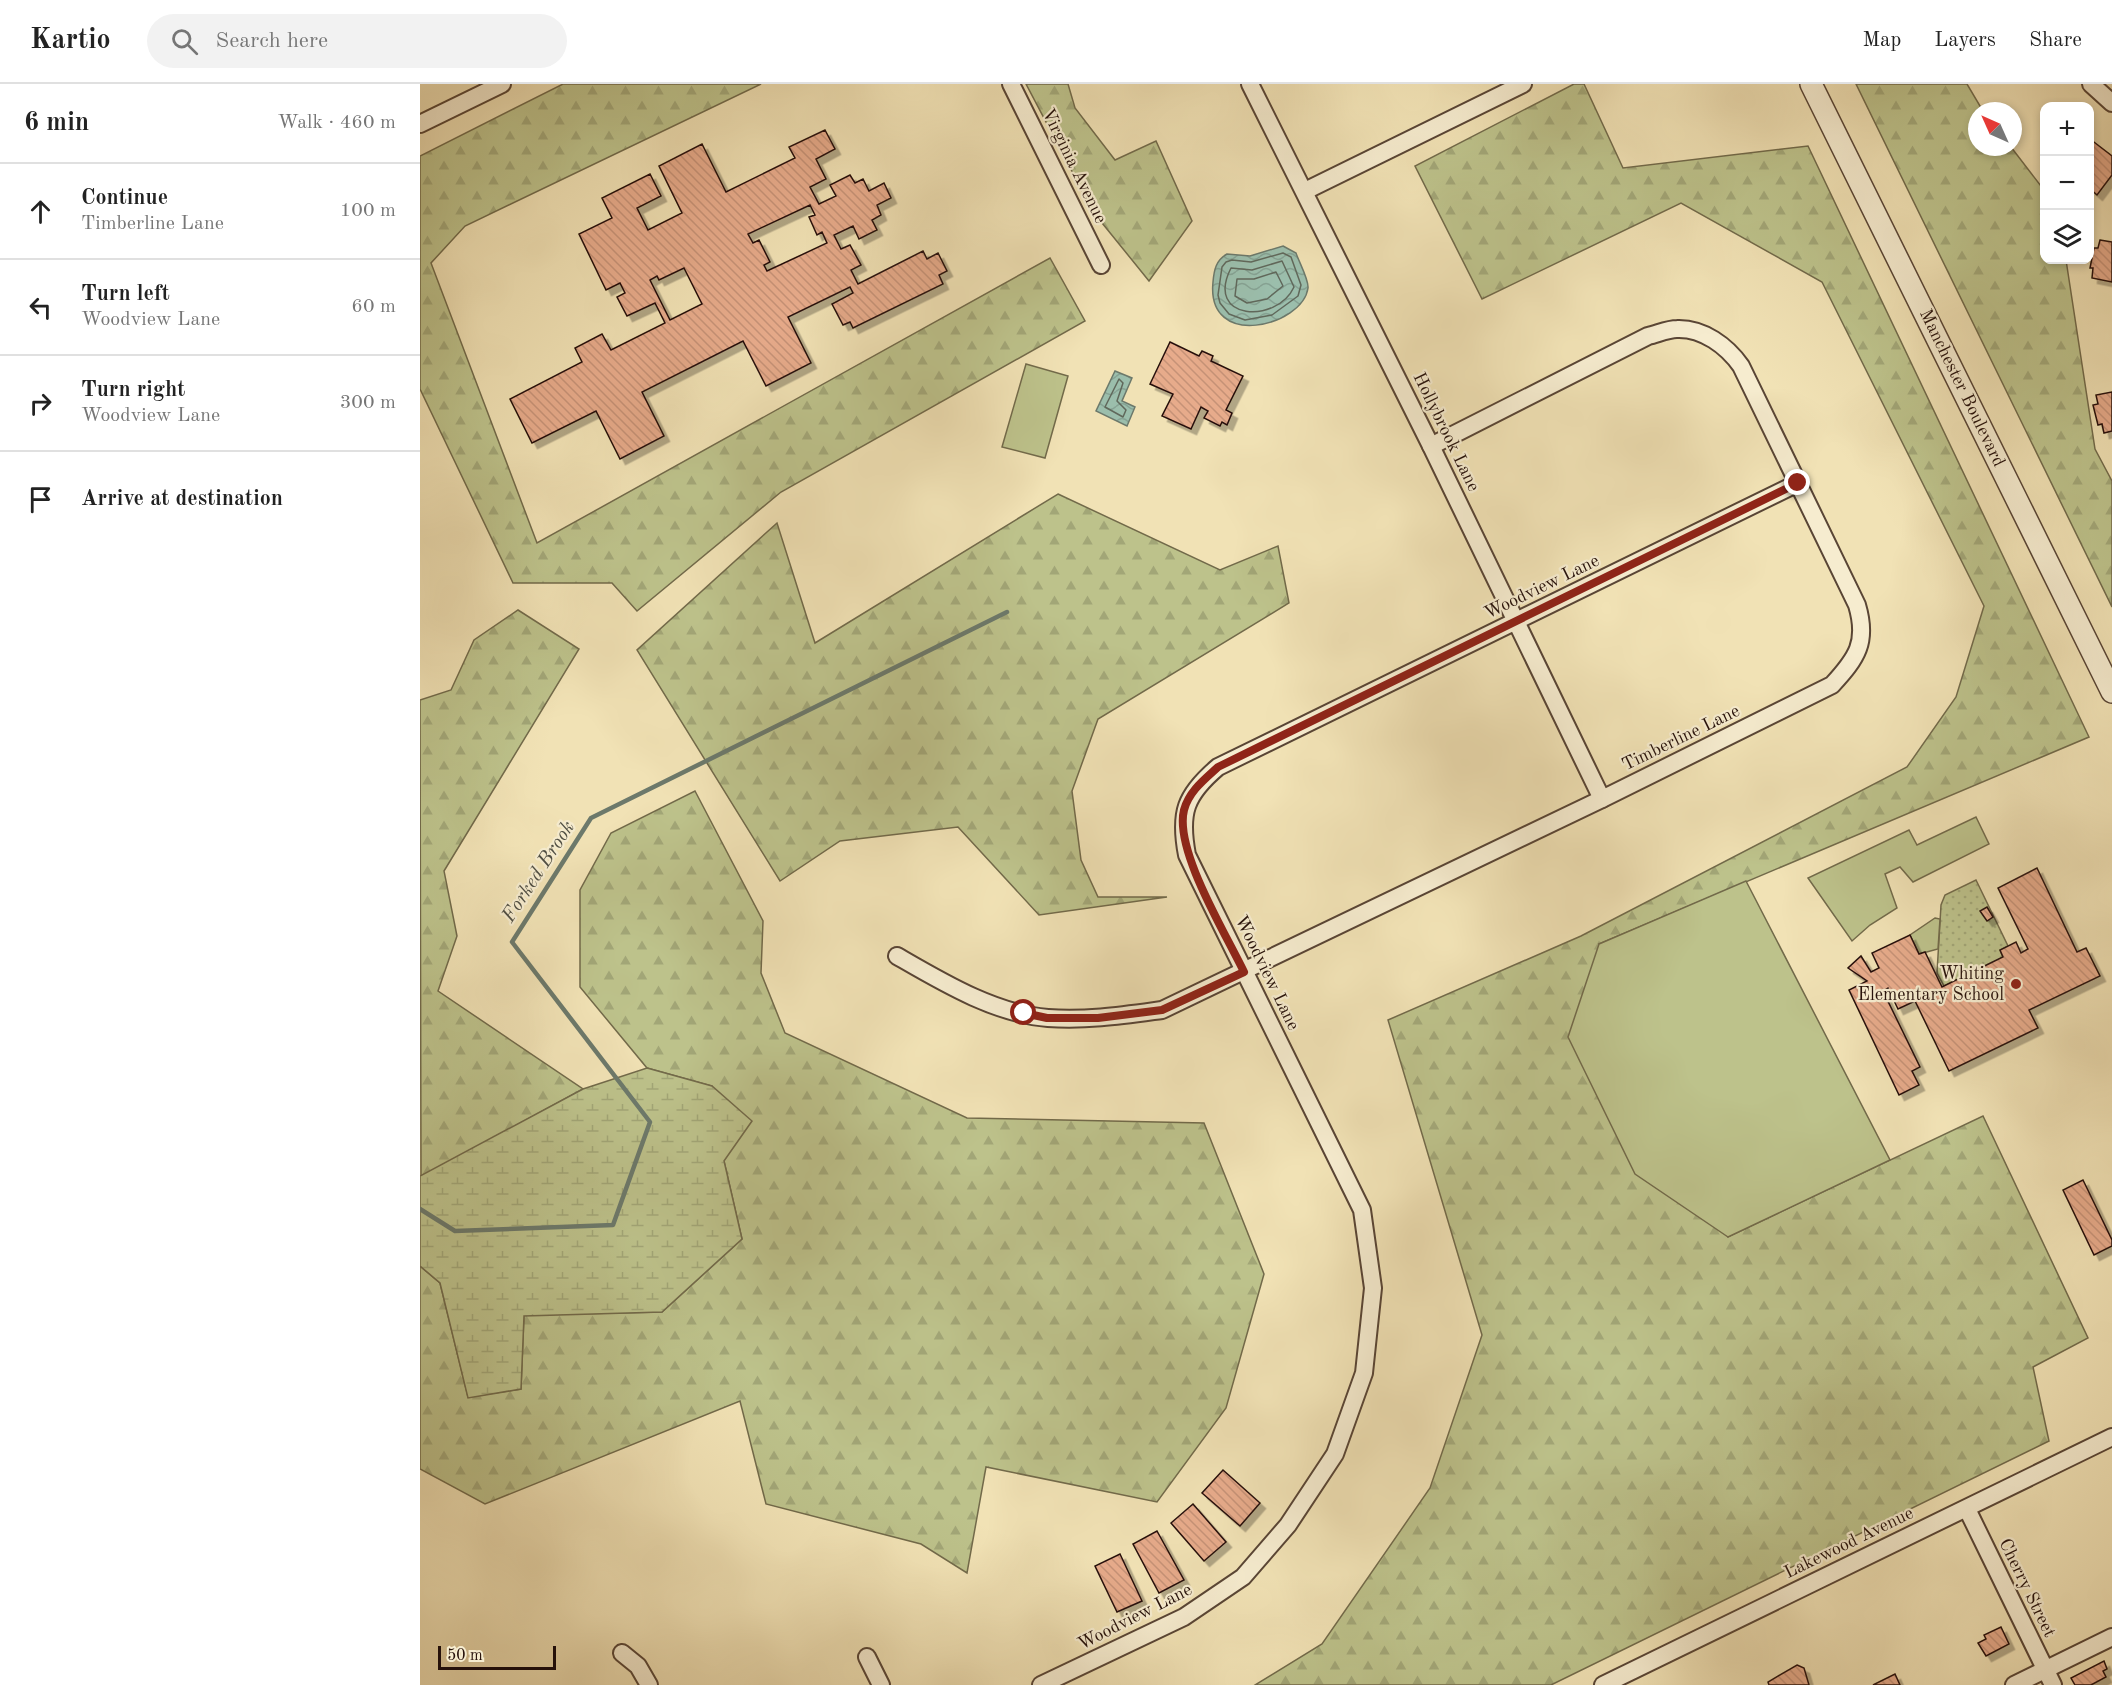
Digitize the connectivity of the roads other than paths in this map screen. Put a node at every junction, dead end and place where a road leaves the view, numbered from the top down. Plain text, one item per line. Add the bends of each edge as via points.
1 (502, 84) edge
2 (1011, 84) edge
3 (1250, 84) edge
4 (1523, 84) edge
5 (1812, 84) edge
6 (2091, 84) edge
7 (1498, 90) edge
8 (2112, 104) edge
9 (420, 124) edge
10 (1305, 191) junction
11 (1101, 266) dead end
12 (1431, 446) junction
13 (1798, 483) junction
14 (1516, 622) junction
15 (2112, 692) edge
16 (1602, 799) junction
17 (897, 956) dead end
18 (1244, 972) junction
19 (2112, 1437) edge
20 (1967, 1509) junction
21 (2112, 1637) edge
22 (622, 1653) dead end
23 (867, 1657) dead end
24 (2049, 1677) edge
25 (649, 1685) edge
26 (881, 1685) edge
27 (1041, 1685) edge
28 (1603, 1685) edge
29 (2014, 1685) edge

1 - 9 street
2 - 11 street, Virginia Avenue
3 - 10 street, Hollybrook Lane
4 - 7 street
5 - 15 street, Manchester Boulevard
6 - 8 street
7 - 10 street
10 - 12 street, Hollybrook Lane
12 - 13 street, Timberline Lane via 1648,336 1677,329 1715,340 1731,352 1742,366
12 - 14 street, Hollybrook Lane
13 - 14 street, Woodview Lane
13 - 16 street, Timberline Lane via 1857,605 1861,643 1853,662 1832,685
14 - 16 street, Hollybrook Lane
14 - 18 street, Woodview Lane via 1218,767 1194,790 1184,810 1187,855
16 - 18 street, Timberline Lane
17 - 18 street, Timberline Lane via 966,996 1047,1018 1098,1018 1162,1010
18 - 27 street, Woodview Lane via 1362,1210 1373,1288 1364,1373 1335,1454 1288,1526 1244,1577 1184,1617
19 - 20 street, Lakewood Avenue
20 - 24 street, Cherry Street
20 - 28 street, Lakewood Avenue
21 - 24 street
22 - 25 street via 638,1666
23 - 26 street
24 - 29 street

